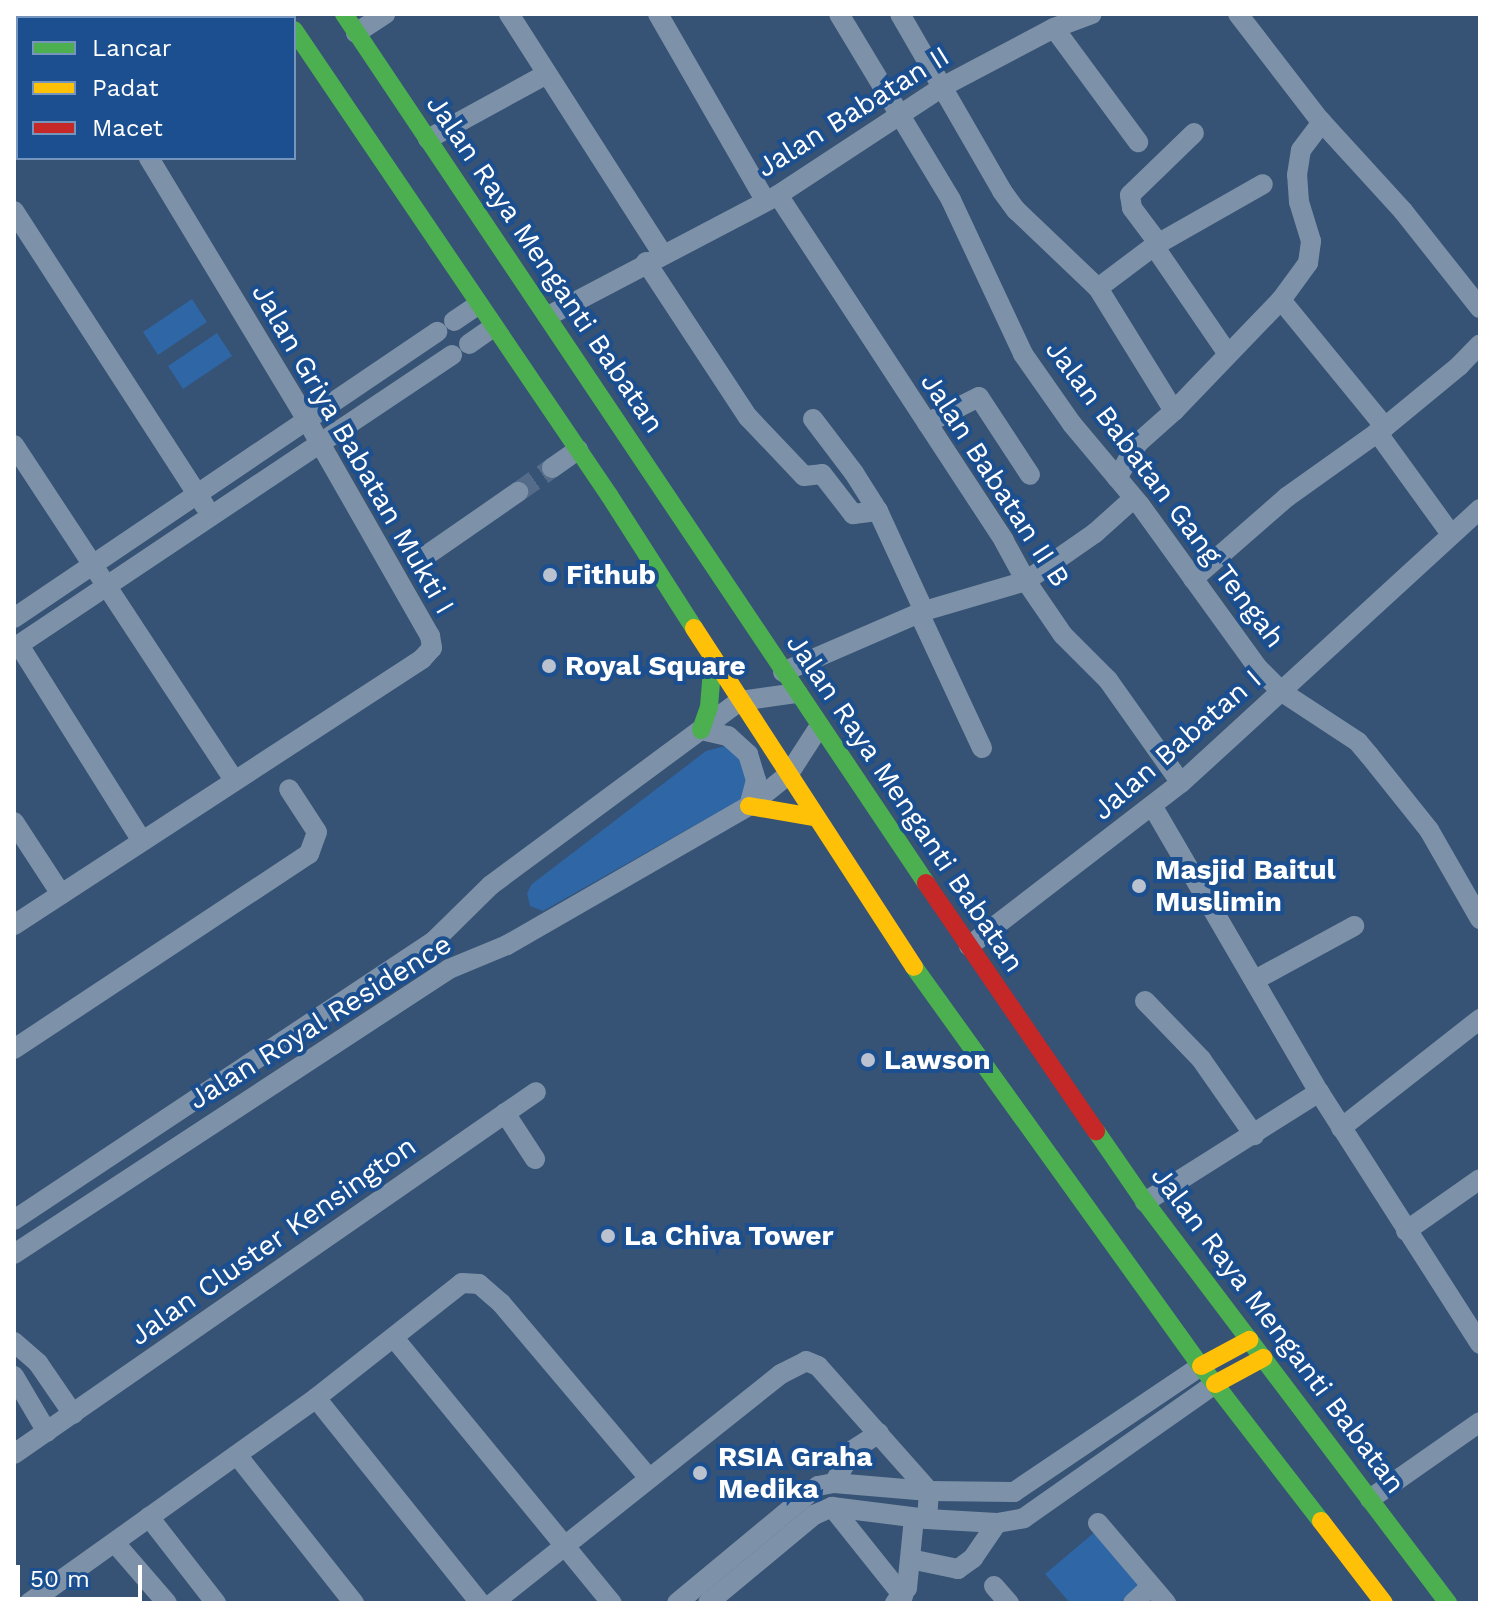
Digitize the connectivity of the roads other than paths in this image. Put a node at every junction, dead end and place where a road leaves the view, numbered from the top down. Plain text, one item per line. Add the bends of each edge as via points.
1 (344, 14) edge
2 (385, 14) edge
3 (509, 14) edge
4 (658, 14) edge
5 (839, 14) edge
6 (900, 14) edge
7 (1092, 14) edge
8 (1238, 14) edge
9 (296, 22) edge
10 (1054, 28) junction
11 (356, 33) junction
12 (545, 75) junction
13 (944, 86) junction
14 (900, 114) junction
15 (1317, 117) junction
16 (1194, 133) dead end
17 (428, 139) junction
18 (1138, 142) dead end
19 (150, 160) edge
20 (1263, 184) dead end
21 (772, 198) junction
22 (14, 211) edge
23 (1156, 245) junction
24 (654, 258) junction
25 (1098, 288) junction
26 (1281, 300) junction
27 (478, 305) junction
28 (1480, 308) edge
29 (548, 316) junction
30 (493, 327) junction
31 (441, 330) junction
32 (1480, 344) edge
33 (1225, 349) junction
34 (456, 352) junction
35 (1170, 404) junction
36 (813, 419) dead end
37 (307, 420) junction
38 (927, 423) junction
39 (1381, 430) junction
40 (320, 443) junction
41 (14, 445) edge
42 (578, 450) junction
43 (552, 468) tunnel mouth
44 (1111, 473) junction
45 (1030, 475) dead end
46 (518, 492) tunnel mouth
47 (198, 494) junction
48 (1134, 498) junction
49 (1480, 509) edge
50 (878, 511) junction
51 (210, 517) junction
52 (1450, 533) junction
53 (427, 555) dead end
54 (92, 566) junction
55 (1021, 574) junction
56 (1193, 579) junction
57 (105, 587) junction
58 (921, 608) junction
59 (14, 618) edge
60 (16, 646) edge
61 (713, 657) junction
62 (783, 672) junction
63 (1282, 692) junction
64 (792, 694) junction
65 (745, 700) junction
66 (817, 729) junction
67 (701, 730) junction
68 (982, 748) dead end
69 (790, 771) junction
70 (234, 780) junction
71 (1181, 783) junction
72 (289, 789) dead end
73 (749, 806) junction
74 (1153, 807) junction
75 (814, 817) junction
76 (14, 822) edge
77 (142, 841) junction
78 (1473, 887) edge
79 (61, 894) junction
80 (1480, 919) edge
81 (14, 925) edge
82 (1354, 926) dead end
83 (969, 946) junction
84 (1255, 980) junction
85 (1145, 1001) dead end
86 (1480, 1019) edge
87 (14, 1049) edge
88 (536, 1092) dead end
89 (1319, 1092) junction
90 (505, 1113) junction
91 (1341, 1128) junction
92 (1254, 1135) junction
93 (535, 1159) dead end
94 (1480, 1179) edge
95 (1145, 1202) junction
96 (14, 1220) edge
97 (1406, 1231) junction
98 (14, 1254) edge
99 (394, 1338) junction
100 (14, 1342) edge
101 (1242, 1344) junction
102 (1480, 1344) edge
103 (1257, 1362) junction
104 (1206, 1364) junction
105 (14, 1376) edge
106 (1178, 1380) junction
107 (1219, 1382) junction
108 (316, 1398) junction
109 (1190, 1398) junction
110 (73, 1414) junction
111 (1480, 1422) edge
112 (1111, 1427) junction
113 (47, 1432) junction
114 (879, 1433) junction
115 (1125, 1447) junction
116 (14, 1454) edge
117 (237, 1455) junction
118 (649, 1478) junction
119 (834, 1483) junction
120 (898, 1486) junction
121 (929, 1491) junction
122 (1370, 1499) junction
123 (832, 1507) junction
124 (893, 1514) junction
125 (149, 1517) junction
126 (920, 1519) junction
127 (997, 1523) junction
128 (1098, 1523) dead end
129 (115, 1543) junction
130 (564, 1545) junction
131 (910, 1559) junction
132 (994, 1586) dead end
133 (1151, 1586) junction
134 (899, 1600) edge
135 (29, 1603) edge
136 (167, 1603) edge
137 (216, 1603) edge
138 (354, 1603) edge
139 (480, 1603) edge
140 (493, 1603) edge
141 (612, 1603) edge
142 (677, 1603) edge
143 (708, 1603) edge
144 (1009, 1603) edge
145 (1133, 1603) edge
146 (1166, 1603) edge
147 (1384, 1603) edge
148 (1448, 1603) edge

1 - 11 main road, Jalan Raya Menganti Babatan
2 - 11 street
3 - 12 street
4 - 21 street, Jalan Babatan II B
5 - 14 street, Jalan Babatan Gang Tengah
6 - 13 street
7 - 10 street, Jalan Babatan II
8 - 15 street
9 - 27 main road
10 - 13 street, Jalan Babatan II
10 - 18 street
11 - 17 main road, Jalan Raya Menganti Babatan
12 - 17 street
12 - 24 street
13 - 14 street, Jalan Babatan II
13 - 25 street via 1016,210
14 - 21 street, Jalan Babatan II
14 - 44 street, Jalan Babatan Gang Tengah via 957,212 1023,354
15 - 26 street via 1301,150 1297,175 1310,260
15 - 28 street via 1403,211
16 - 23 street via 1130,195 1132,208
17 - 29 main road, Jalan Raya Menganti Babatan
19 - 37 street, Jalan Griya Babatan Mukti I
20 - 23 street
21 - 24 street, Jalan Babatan II
21 - 38 street, Jalan Babatan II B
22 - 47 street
23 - 25 street
23 - 33 street
24 - 29 street, Jalan Babatan II
24 - 50 street via 748,417 805,477 822,474 851,513
25 - 35 street
26 - 33 street
26 - 39 street
27 - 30 main road
27 - 31 street
29 - 62 main road, Jalan Raya Menganti Babatan
30 - 34 street
30 - 42 main road
31 - 34 street
31 - 37 street
32 - 39 street
33 - 35 street
34 - 40 street
35 - 44 street
36 - 50 street
37 - 40 street, Jalan Griya Babatan Mukti I
37 - 47 street
38 - 45 street via 979,397
38 - 55 street, Jalan Babatan II B
39 - 52 street
39 - 56 street via 1287,497
40 - 51 street
40 - 70 street, Jalan Griya Babatan Mukti I via 432,648
41 - 54 street
42 - 43 street
42 - 61 main road
44 - 48 street, Jalan Babatan Gang Tengah
46 - 53 street
47 - 51 street
47 - 54 street
48 - 55 street via 1095,533
48 - 56 street, Jalan Babatan Gang Tengah
49 - 52 street, Jalan Babatan I
50 - 58 street
51 - 57 street
52 - 63 street, Jalan Babatan I
54 - 57 street
54 - 59 street
55 - 58 street
55 - 71 street, Jalan Babatan II B via 1063,635 1108,680
56 - 63 street, Jalan Babatan Gang Tengah via 1258,668
57 - 60 street
57 - 70 street
58 - 62 street
58 - 68 street
60 - 77 street
61 - 65 main road
61 - 67 main road via 709,707
62 - 64 main road, Jalan Raya Menganti Babatan
63 - 71 street, Jalan Babatan I
63 - 78 street, Jalan Babatan Gang Tengah via 1358,742
64 - 65 street, Jalan Royal Residence
64 - 66 main road, Jalan Raya Menganti Babatan
65 - 67 street, Jalan Royal Residence
65 - 69 main road
66 - 69 street, Jalan Royal Residence
66 - 83 main road, Jalan Raya Menganti Babatan
67 - 73 street via 728,736 748,754 756,780
67 - 96 street, Jalan Royal Residence via 491,885 434,941
69 - 73 street, Jalan Royal Residence
69 - 75 main road
70 - 77 street
71 - 74 street, Jalan Babatan I
72 - 87 street via 317,832 309,854
73 - 75 main road
73 - 98 street, Jalan Royal Residence via 507,945 449,969
74 - 83 street, Jalan Babatan I
74 - 84 street
75 - 104 main road via 957,1031
76 - 79 street
77 - 79 street
78 - 80 street, Jalan Babatan Gang Tengah
79 - 81 street
82 - 84 street
83 - 95 main road, Jalan Raya Menganti Babatan
84 - 89 street
85 - 92 street via 1201,1059
86 - 91 street
88 - 90 street, Jalan Cluster Kensington
89 - 91 street
89 - 92 street
90 - 93 street
90 - 110 street, Jalan Cluster Kensington
91 - 97 street
92 - 95 street
94 - 97 street
95 - 101 main road, Jalan Raya Menganti Babatan
97 - 102 street
99 - 108 street
99 - 118 street via 462,1283 479,1284 501,1303
99 - 130 street
100 - 110 street via 38,1363
101 - 103 main road, Jalan Raya Menganti Babatan
101 - 104 main road
103 - 107 main road
103 - 122 main road, Jalan Raya Menganti Babatan
104 - 106 street
104 - 107 main road
105 - 113 street
106 - 109 street
106 - 112 street
107 - 109 street
107 - 147 main road
108 - 117 street
108 - 139 street
109 - 115 street
110 - 113 street, Jalan Cluster Kensington
111 - 122 street
112 - 115 street
112 - 121 street via 1014,1492
113 - 116 street, Jalan Cluster Kensington
114 - 118 street via 818,1366 806,1361 781,1374
114 - 119 street via 853,1450
114 - 121 street
115 - 127 street via 1035,1513
117 - 125 street
117 - 138 street
118 - 130 street
119 - 120 street
119 - 142 street via 802,1496
120 - 121 street
120 - 124 street
121 - 126 street
122 - 148 main road, Jalan Raya Menganti Babatan
123 - 124 street
123 - 134 street
123 - 143 street via 814,1515
124 - 126 street
125 - 129 street
125 - 137 street
126 - 127 street
126 - 131 street
127 - 131 street via 973,1558 958,1569
128 - 133 street
129 - 135 street
129 - 136 street
130 - 140 street
130 - 141 street
131 - 134 street
132 - 144 street
133 - 145 street
133 - 146 street

